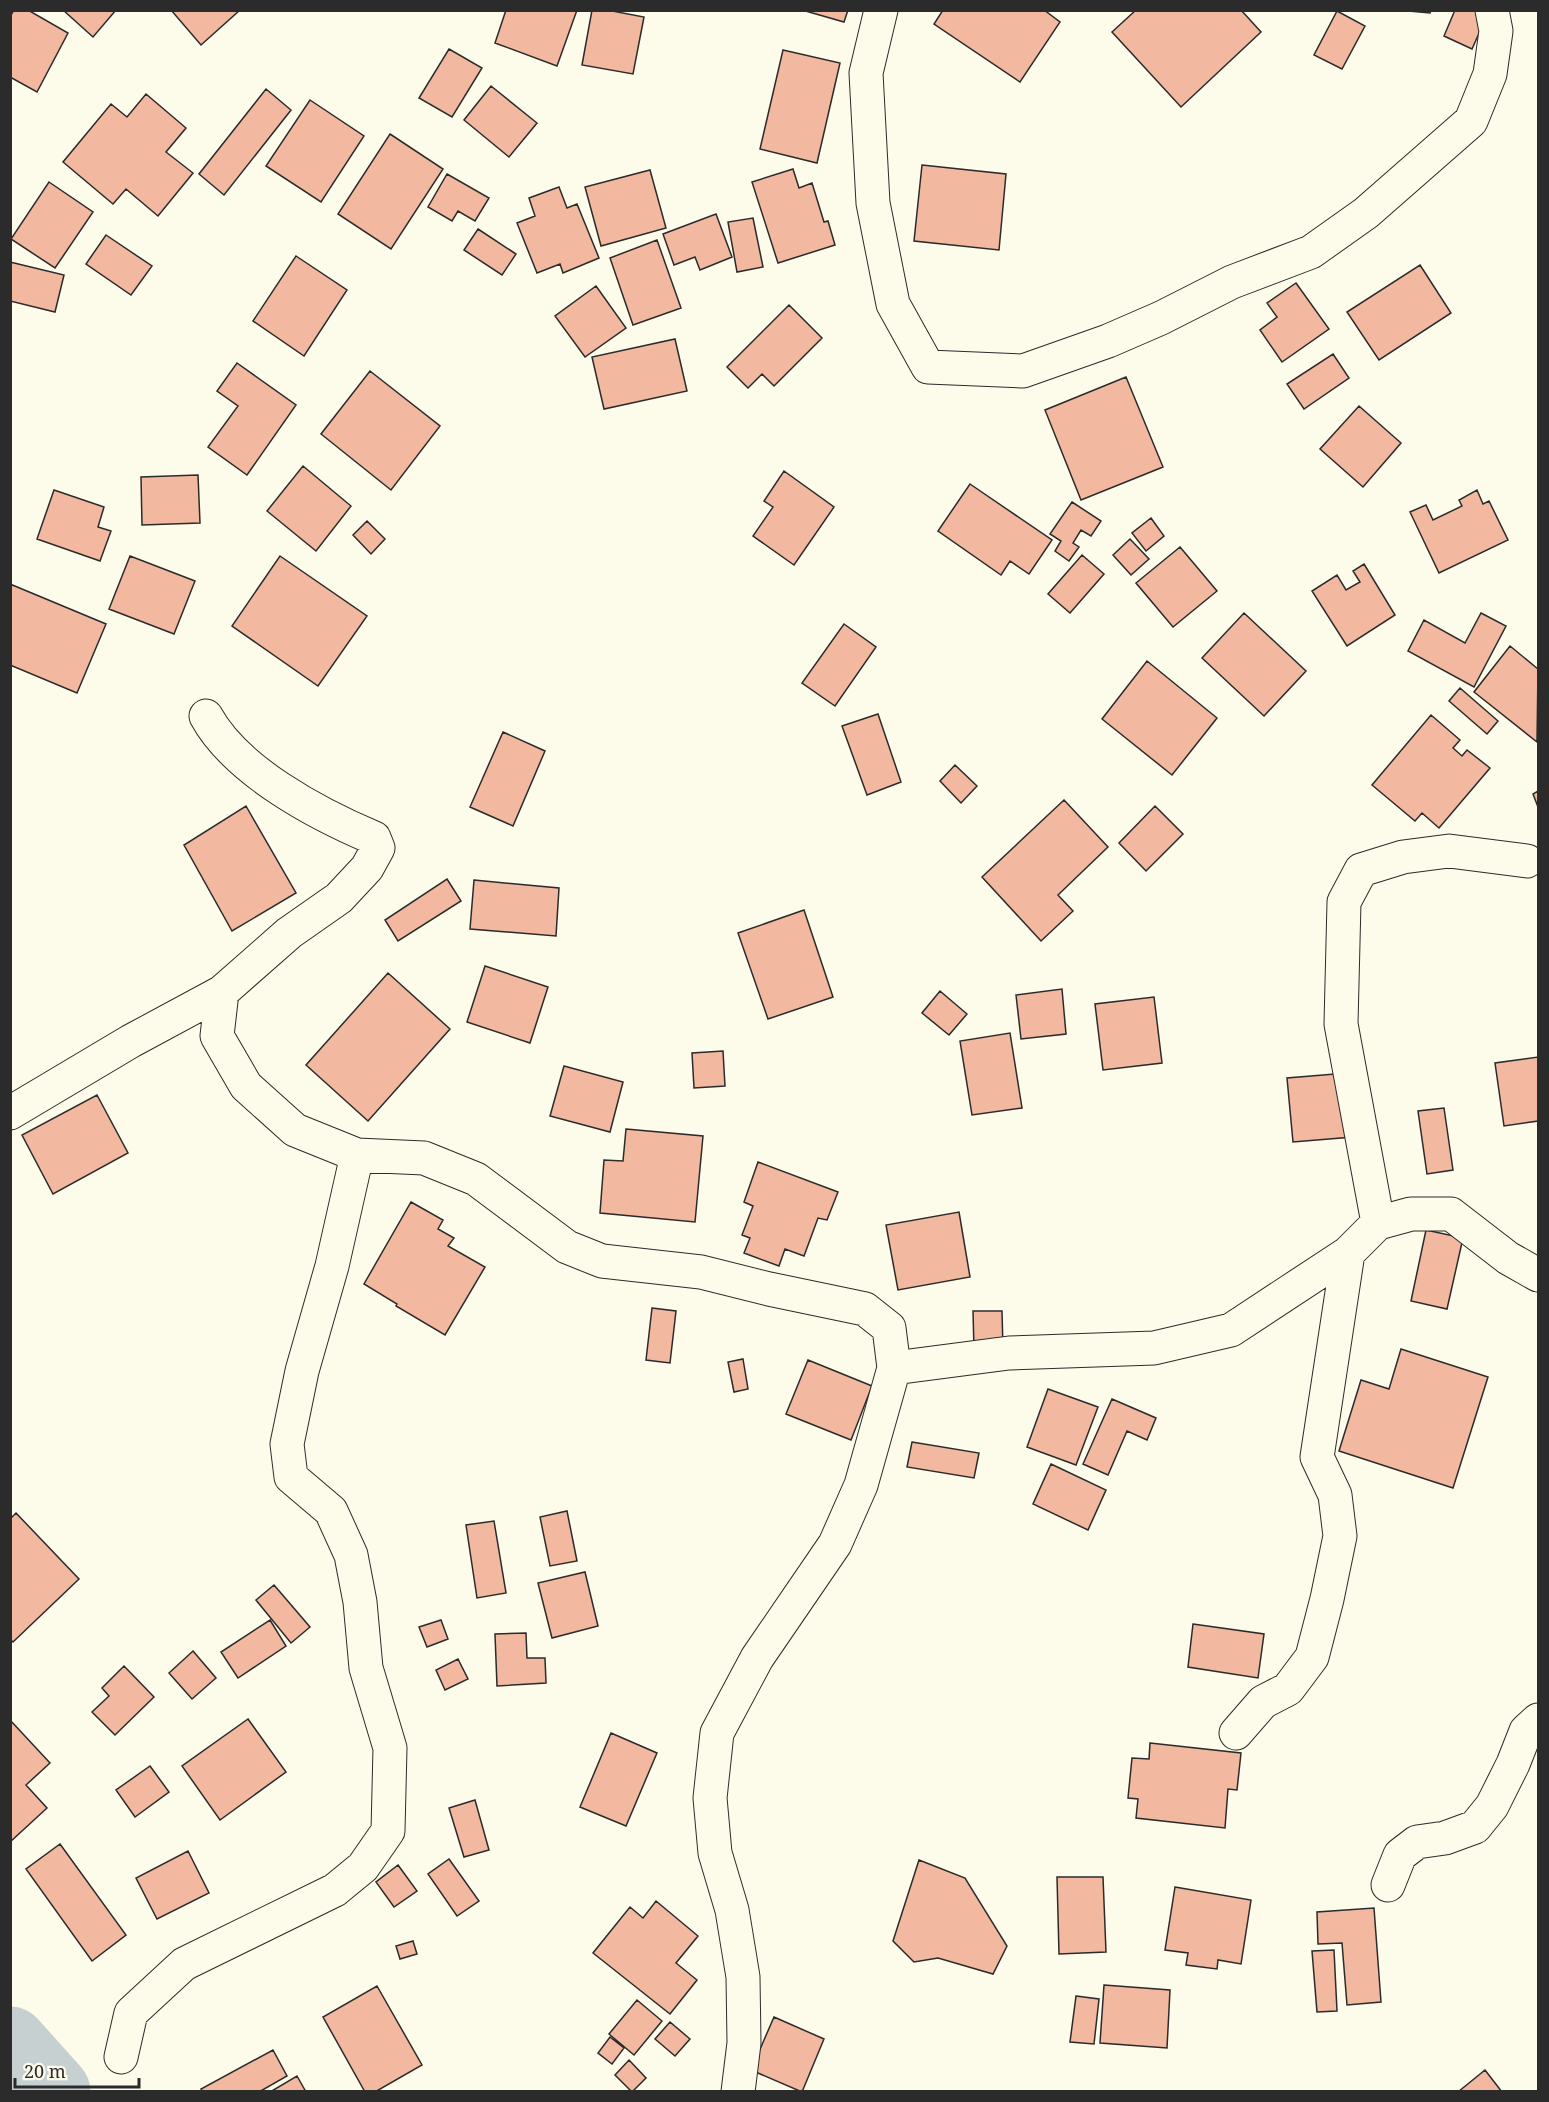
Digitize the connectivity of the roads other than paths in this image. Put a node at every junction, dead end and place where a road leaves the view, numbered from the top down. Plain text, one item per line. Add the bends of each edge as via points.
1 (881, 10) edge
2 (1492, 10) edge
3 (206, 716) dead end
4 (1527, 861) dead end
5 (222, 992) junction
6 (10, 1113) edge
7 (357, 1155) junction
8 (1378, 1223) junction
9 (1348, 1253) junction
10 (1539, 1275) edge
11 (894, 1368) junction
12 (1539, 1720) edge
13 (1236, 1733) dead end
14 (1388, 1885) dead end
15 (121, 2057) dead end
16 (738, 2091) edge

1 - 2 street via 866,73 873,203 893,304 927,367 1023,371 1108,341 1232,282 1311,252 1366,213 1471,121 1490,74 1496,31
3 - 5 street via 215,734 264,779 374,838 378,849 367,868 339,898 289,933
4 - 8 street via 1449,851 1403,857 1362,870 1344,902 1341,1024
5 - 6 street
5 - 7 street via 217,1036 246,1086 295,1130
7 - 11 street via 424,1158 476,1179 567,1247 602,1261 701,1272 866,1309 889,1328
7 - 15 street via 287,1444 291,1477 331,1511 351,1555 366,1668 390,1748 388,1831 363,1867 334,1890 184,1964 131,2013
8 - 9 street
8 - 10 street via 1411,1214 1451,1214
9 - 11 street via 1231,1330 1154,1348 1009,1353
9 - 13 street via 1317,1457 1335,1495 1340,1536 1328,1599 1312,1657 1288,1689 1263,1702
11 - 16 street via 861,1485 835,1544 757,1658 717,1733 710,1798 715,1853 732,1910 743,1977 744,2043
12 - 14 street via 1526,1731 1492,1806 1475,1827 1417,1842 1400,1855

